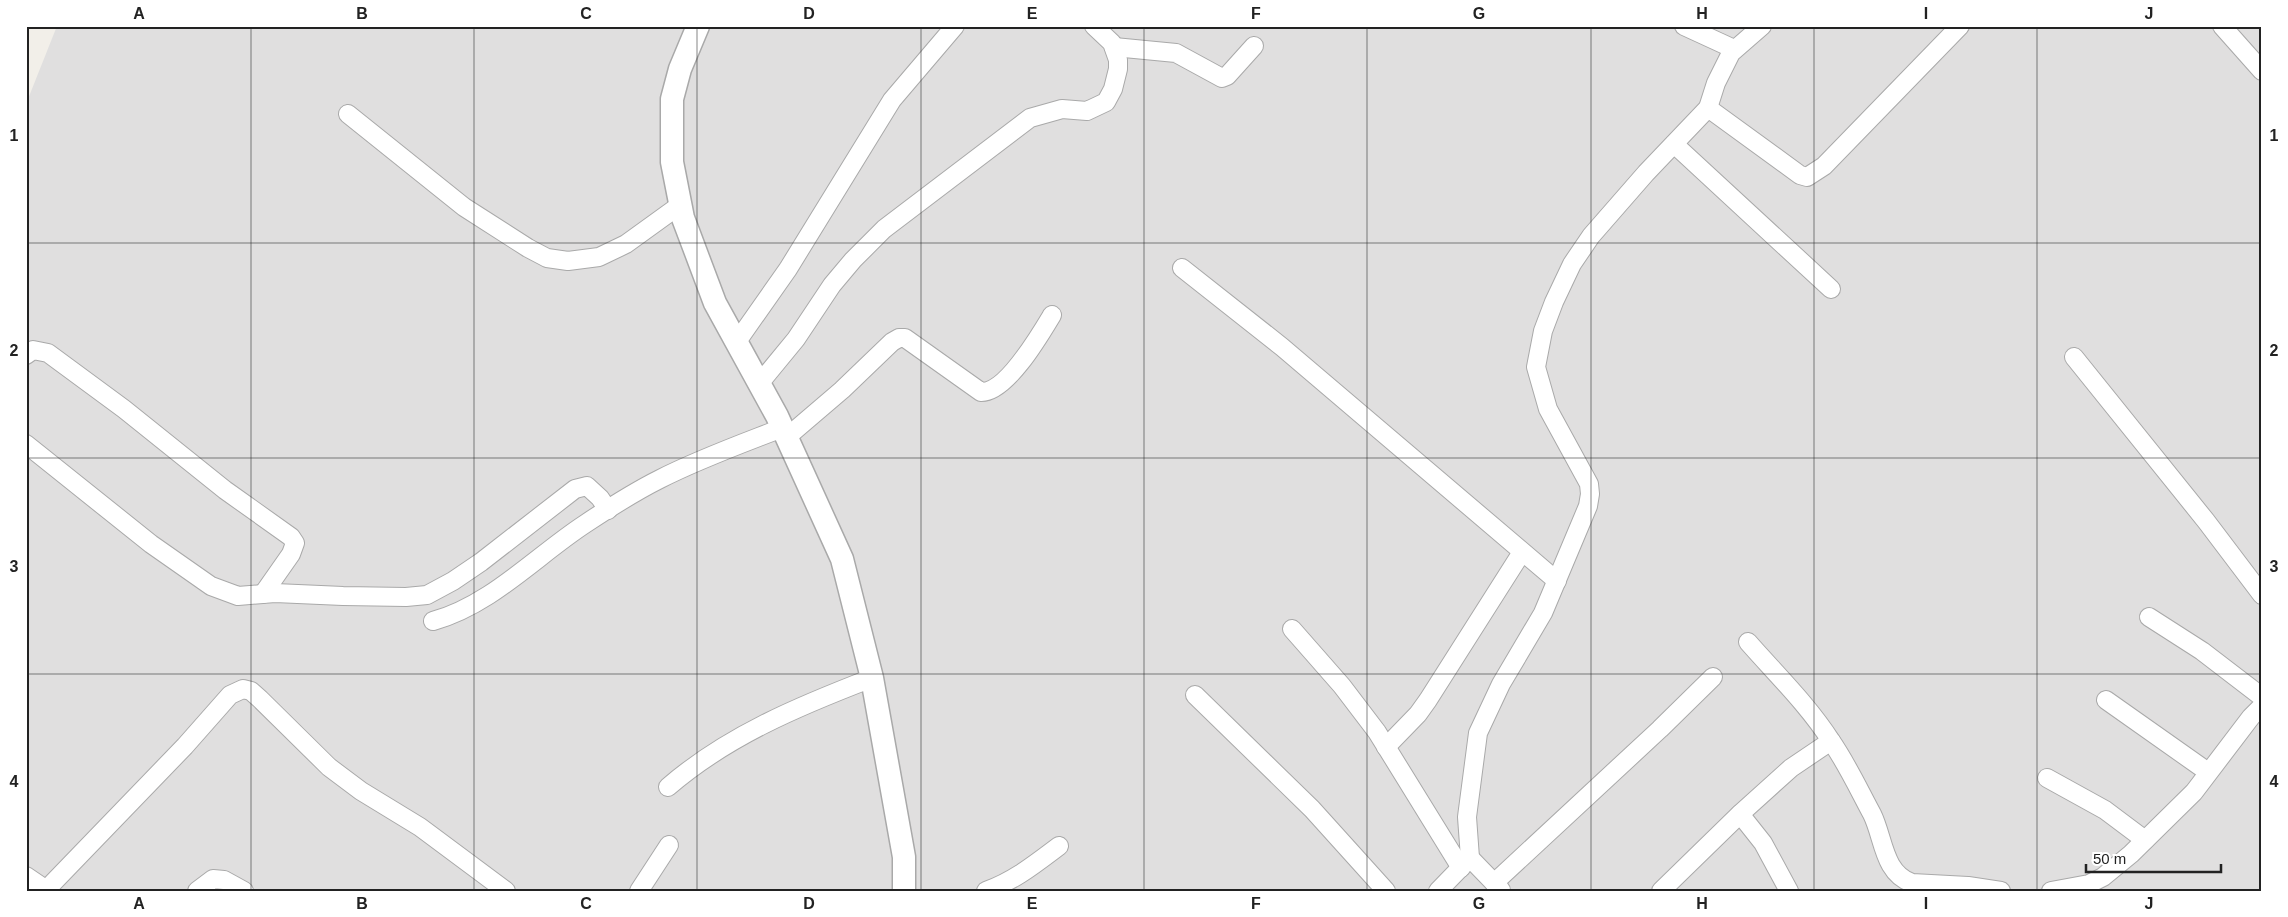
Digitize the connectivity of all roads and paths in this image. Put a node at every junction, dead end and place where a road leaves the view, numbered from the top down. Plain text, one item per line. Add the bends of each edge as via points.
1 (698, 26) edge
2 (955, 26) edge
3 (1094, 26) edge
4 (1684, 26) edge
5 (1762, 26) edge
6 (1960, 26) edge
7 (2222, 26) edge
8 (1254, 46) dead end
9 (1114, 47) junction
10 (1734, 49) junction
11 (2262, 72) edge
12 (1708, 108) junction
13 (348, 114) dead end
14 (1674, 144) junction
15 (680, 205) junction
16 (1182, 268) dead end
17 (1831, 289) dead end
18 (1052, 315) dead end
19 (736, 343) junction
20 (26, 355) edge
21 (2074, 357) dead end
22 (759, 384) junction
23 (785, 432) junction
24 (26, 444) edge
25 (608, 510) junction
26 (1522, 552) junction
27 (1557, 581) junction
28 (263, 594) junction
29 (2262, 594) edge
30 (2149, 617) dead end
31 (433, 621) dead end
32 (1292, 629) dead end
33 (1748, 642) dead end
34 (1713, 677) dead end
35 (872, 678) junction
36 (1195, 695) dead end
37 (2262, 697) edge
38 (2106, 700) dead end
39 (2262, 706) edge
40 (1831, 741) junction
41 (1386, 747) junction
42 (2208, 772) junction
43 (2047, 778) dead end
44 (668, 787) dead end
45 (1740, 814) junction
46 (2145, 840) junction
47 (669, 844) dead end
48 (1059, 846) dead end
49 (1466, 863) junction
50 (26, 876) edge
51 (1498, 887) edge
52 (47, 890) edge
53 (197, 891) edge
54 (244, 891) edge
55 (506, 891) edge
56 (639, 891) edge
57 (904, 891) edge
58 (986, 891) edge
59 (1386, 891) edge
60 (1438, 891) edge
61 (1661, 891) edge
62 (1789, 891) edge
63 (2001, 891) edge
64 (2051, 891) edge

1 - 15 street via 680,69 672,100 672,162
2 - 19 street via 892,100 788,269
3 - 9 street
4 - 10 street
5 - 10 street
6 - 12 street via 1824,166 1807,177
7 - 11 street
8 - 9 street via 1222,78 1176,53
9 - 22 street via 1118,69 1106,102 1087,111 1062,110 1030,118 884,229 832,285 796,339
10 - 12 street via 1723,66
12 - 14 street
13 - 15 street via 464,207 547,258 568,261 599,257 626,244
14 - 17 street
14 - 27 street via 1591,236 1572,264 1544,331 1536,367 1540,384 1548,409 1589,484 1590,494
15 - 19 street via 712,295
16 - 26 street via 1282,347
18 - 23 street via 1014,370 992,390 980,392 904,338 899,338 842,390
19 - 22 street
20 - 28 street via 39,350 61,361 225,490 291,537 295,542 291,554
21 - 29 street
22 - 23 street
23 - 25 street via 705,458 659,479
23 - 35 street via 842,559
24 - 28 street via 102,506 211,586 238,596
25 - 28 street via 587,486 575,488 481,562 427,595
25 - 31 street via 560,540 479,600
26 - 27 street
26 - 41 street via 1423,707
27 - 49 street via 1478,733 1467,817
30 - 37 street via 2202,651
32 - 41 street via 1342,686
33 - 40 street via 1810,712
34 - 51 street
35 - 44 street via 773,719 710,754
35 - 57 street via 904,857
36 - 59 street via 1312,809
38 - 42 street
39 - 42 street
40 - 45 street via 1791,768
40 - 63 street via 1874,817 1890,865 1896,873 1912,883
41 - 49 street
42 - 46 street via 2194,792
43 - 46 street via 2105,810
45 - 61 street
45 - 62 street via 1764,843
46 - 64 street via 2103,877 2082,886
47 - 56 street
48 - 58 street via 1024,872
49 - 51 street
49 - 60 street
50 - 52 street
52 - 55 street via 230,695 242,689 251,691 260,699 329,767 420,827
53 - 54 street via 213,879 224,880

